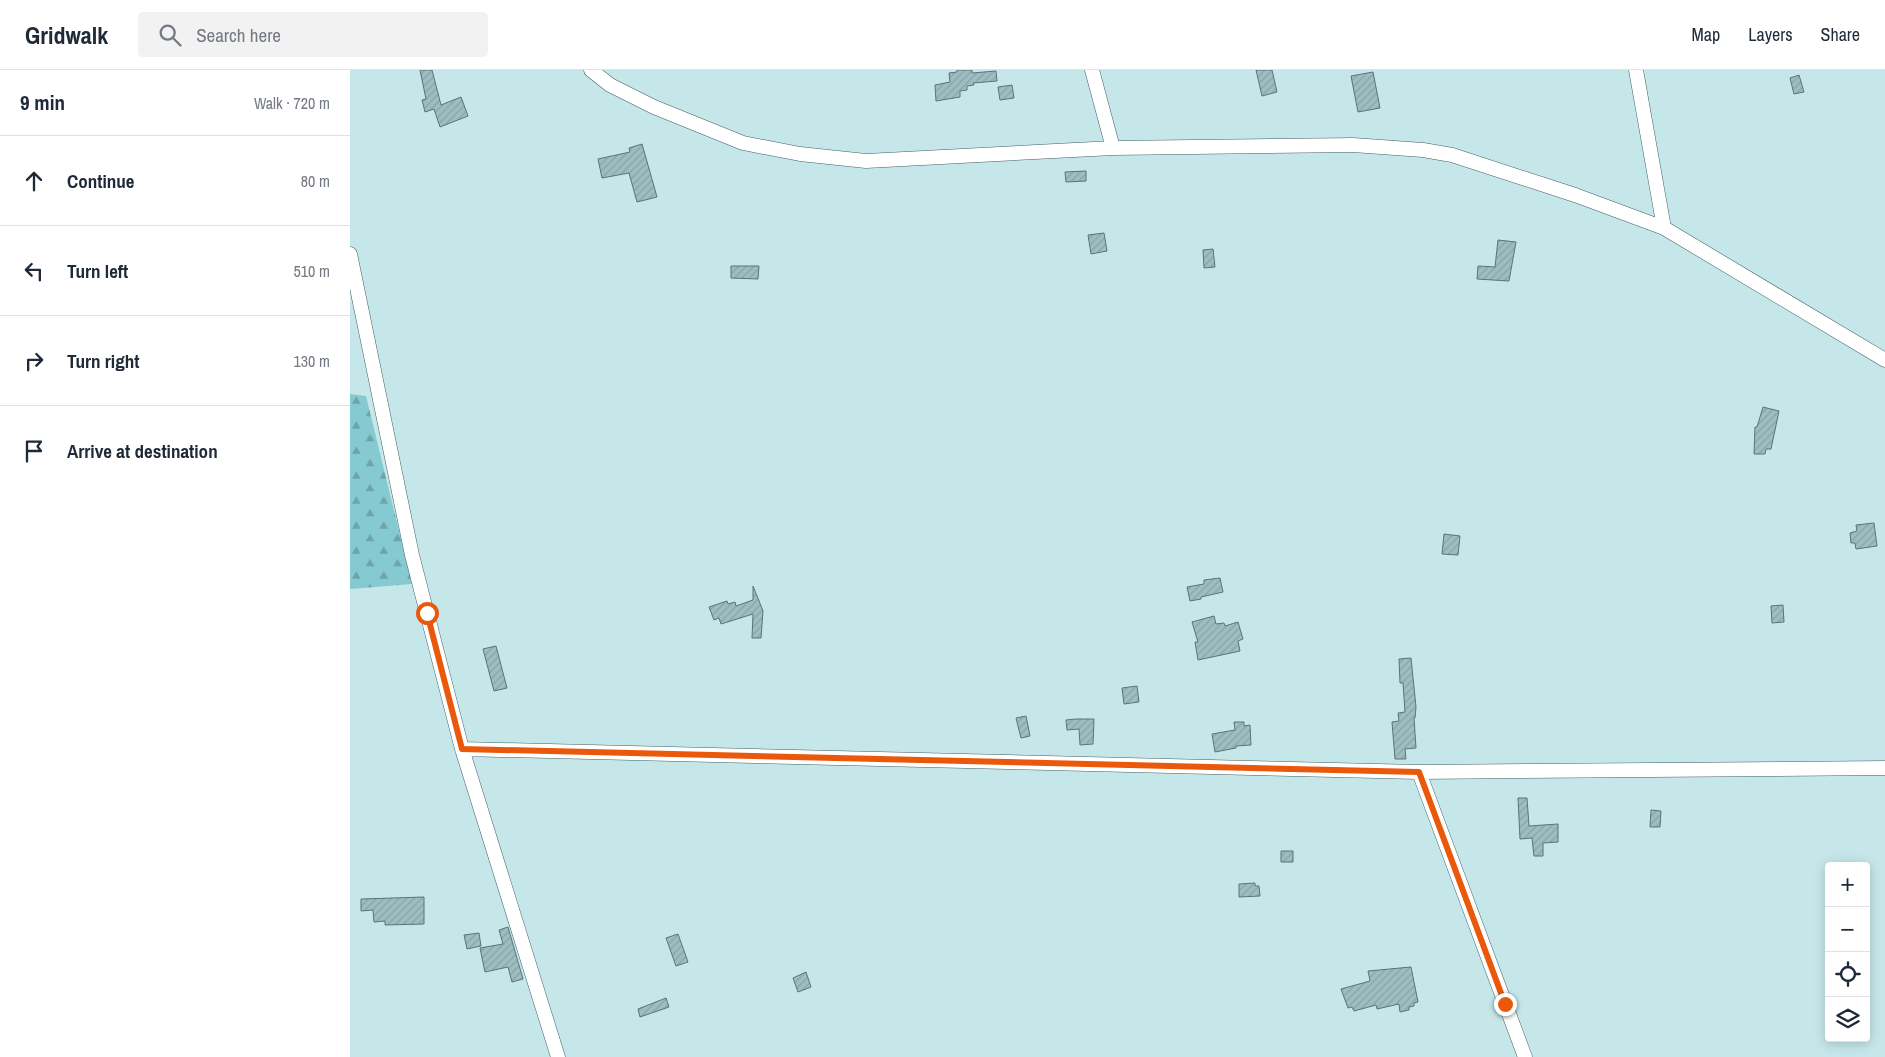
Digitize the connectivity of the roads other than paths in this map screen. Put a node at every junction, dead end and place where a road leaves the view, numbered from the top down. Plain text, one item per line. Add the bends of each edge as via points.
1 (590, 70) edge
2 (1092, 70) edge
3 (1636, 70) edge
4 (1113, 148) junction
5 (1664, 228) junction
6 (350, 254) edge
7 (1885, 360) edge
8 (462, 749) junction
9 (1885, 768) edge
10 (1419, 772) junction
11 (558, 1057) edge
12 (1525, 1057) edge

1 - 4 street via 610,85 654,107 715,132 743,143 800,154 866,161
2 - 4 street
3 - 5 street
4 - 5 street via 1353,145 1423,150 1487,165
5 - 7 street
6 - 8 street via 412,555
8 - 10 street
8 - 11 street
9 - 10 street
10 - 12 street

